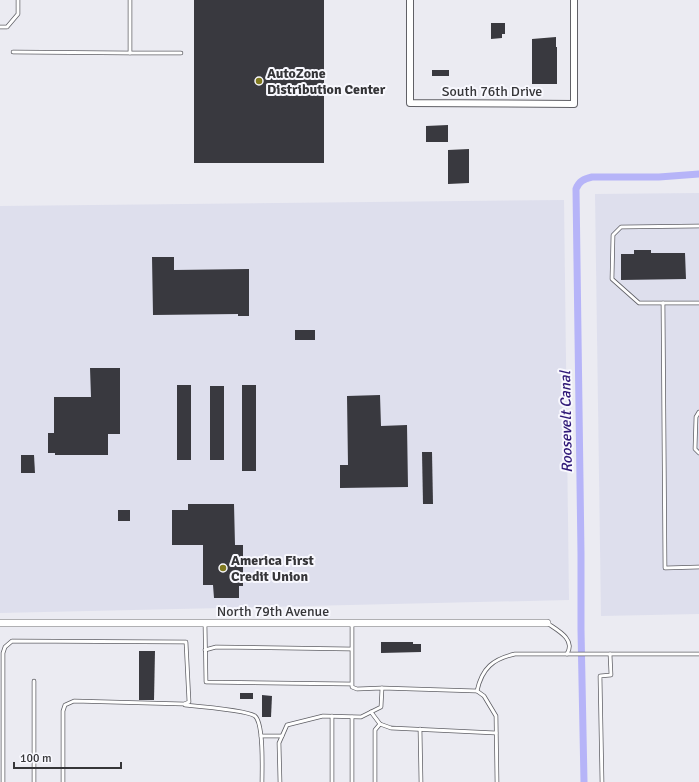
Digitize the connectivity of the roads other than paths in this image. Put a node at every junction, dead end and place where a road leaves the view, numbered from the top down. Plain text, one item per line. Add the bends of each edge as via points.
1 (18, 0) edge
2 (130, 0) edge
3 (410, 0) edge
4 (574, 0) edge
5 (0, 27) edge
6 (13, 52) dead end
7 (130, 53) junction
8 (181, 53) dead end
9 (699, 226) edge
10 (663, 303) junction
11 (699, 303) edge
12 (699, 412) edge
13 (699, 453) edge
14 (699, 567) edge
15 (0, 623) edge
16 (352, 623) junction
17 (547, 623) joint
18 (205, 624) junction
19 (351, 649) junction
20 (205, 650) junction
21 (567, 654) junction
22 (610, 654) junction
23 (699, 654) edge
24 (34, 681) dead end
25 (351, 684) junction
26 (382, 688) junction
27 (477, 690) junction
28 (184, 704) junction
29 (371, 712) junction
30 (332, 716) junction
31 (352, 717) junction
32 (380, 724) junction
33 (420, 729) junction
34 (496, 733) junction
35 (262, 736) junction
36 (282, 736) junction
37 (2, 782) edge
38 (34, 782) edge
39 (63, 782) edge
40 (262, 782) edge
41 (280, 782) edge
42 (332, 782) edge
43 (352, 782) edge
44 (375, 782) edge
45 (421, 782) edge
46 (497, 782) edge
47 (602, 782) edge

1 - 5 lane via 18,14 7,27
2 - 7 lane
3 - 4 street, South 76th Drive via 410,103 574,104
6 - 7 lane
7 - 8 lane
9 - 10 lane via 621,227 613,235 612,279 640,303
10 - 11 lane
10 - 14 lane via 665,568
12 - 13 lane via 696,417 695,449
15 - 18 street, North 79th Avenue
16 - 17 street, North 79th Avenue
16 - 18 street, North 79th Avenue
16 - 19 lane
17 - 21 lane via 564,635 569,642 570,650
18 - 20 lane
19 - 20 lane via 216,647
19 - 25 lane
20 - 25 lane via 206,682
21 - 22 lane
21 - 27 lane via 515,654 502,657 487,667 479,680
22 - 23 lane
22 - 47 lane via 611,675 600,676
24 - 38 lane
25 - 26 lane via 357,689
26 - 27 lane
26 - 29 lane via 381,707
27 - 34 lane via 484,696 496,716
28 - 35 lane via 251,714 258,720
28 - 37 lane via 189,702 186,642 12,641 3,653
28 - 39 lane via 74,701 65,705
29 - 31 lane via 361,717
29 - 32 lane
30 - 31 lane
30 - 36 lane via 287,725
30 - 42 lane
31 - 43 lane
32 - 33 lane via 391,728
32 - 44 lane via 375,730
33 - 34 lane
33 - 45 lane
34 - 46 lane
35 - 36 lane
35 - 40 lane
36 - 41 lane via 279,743

